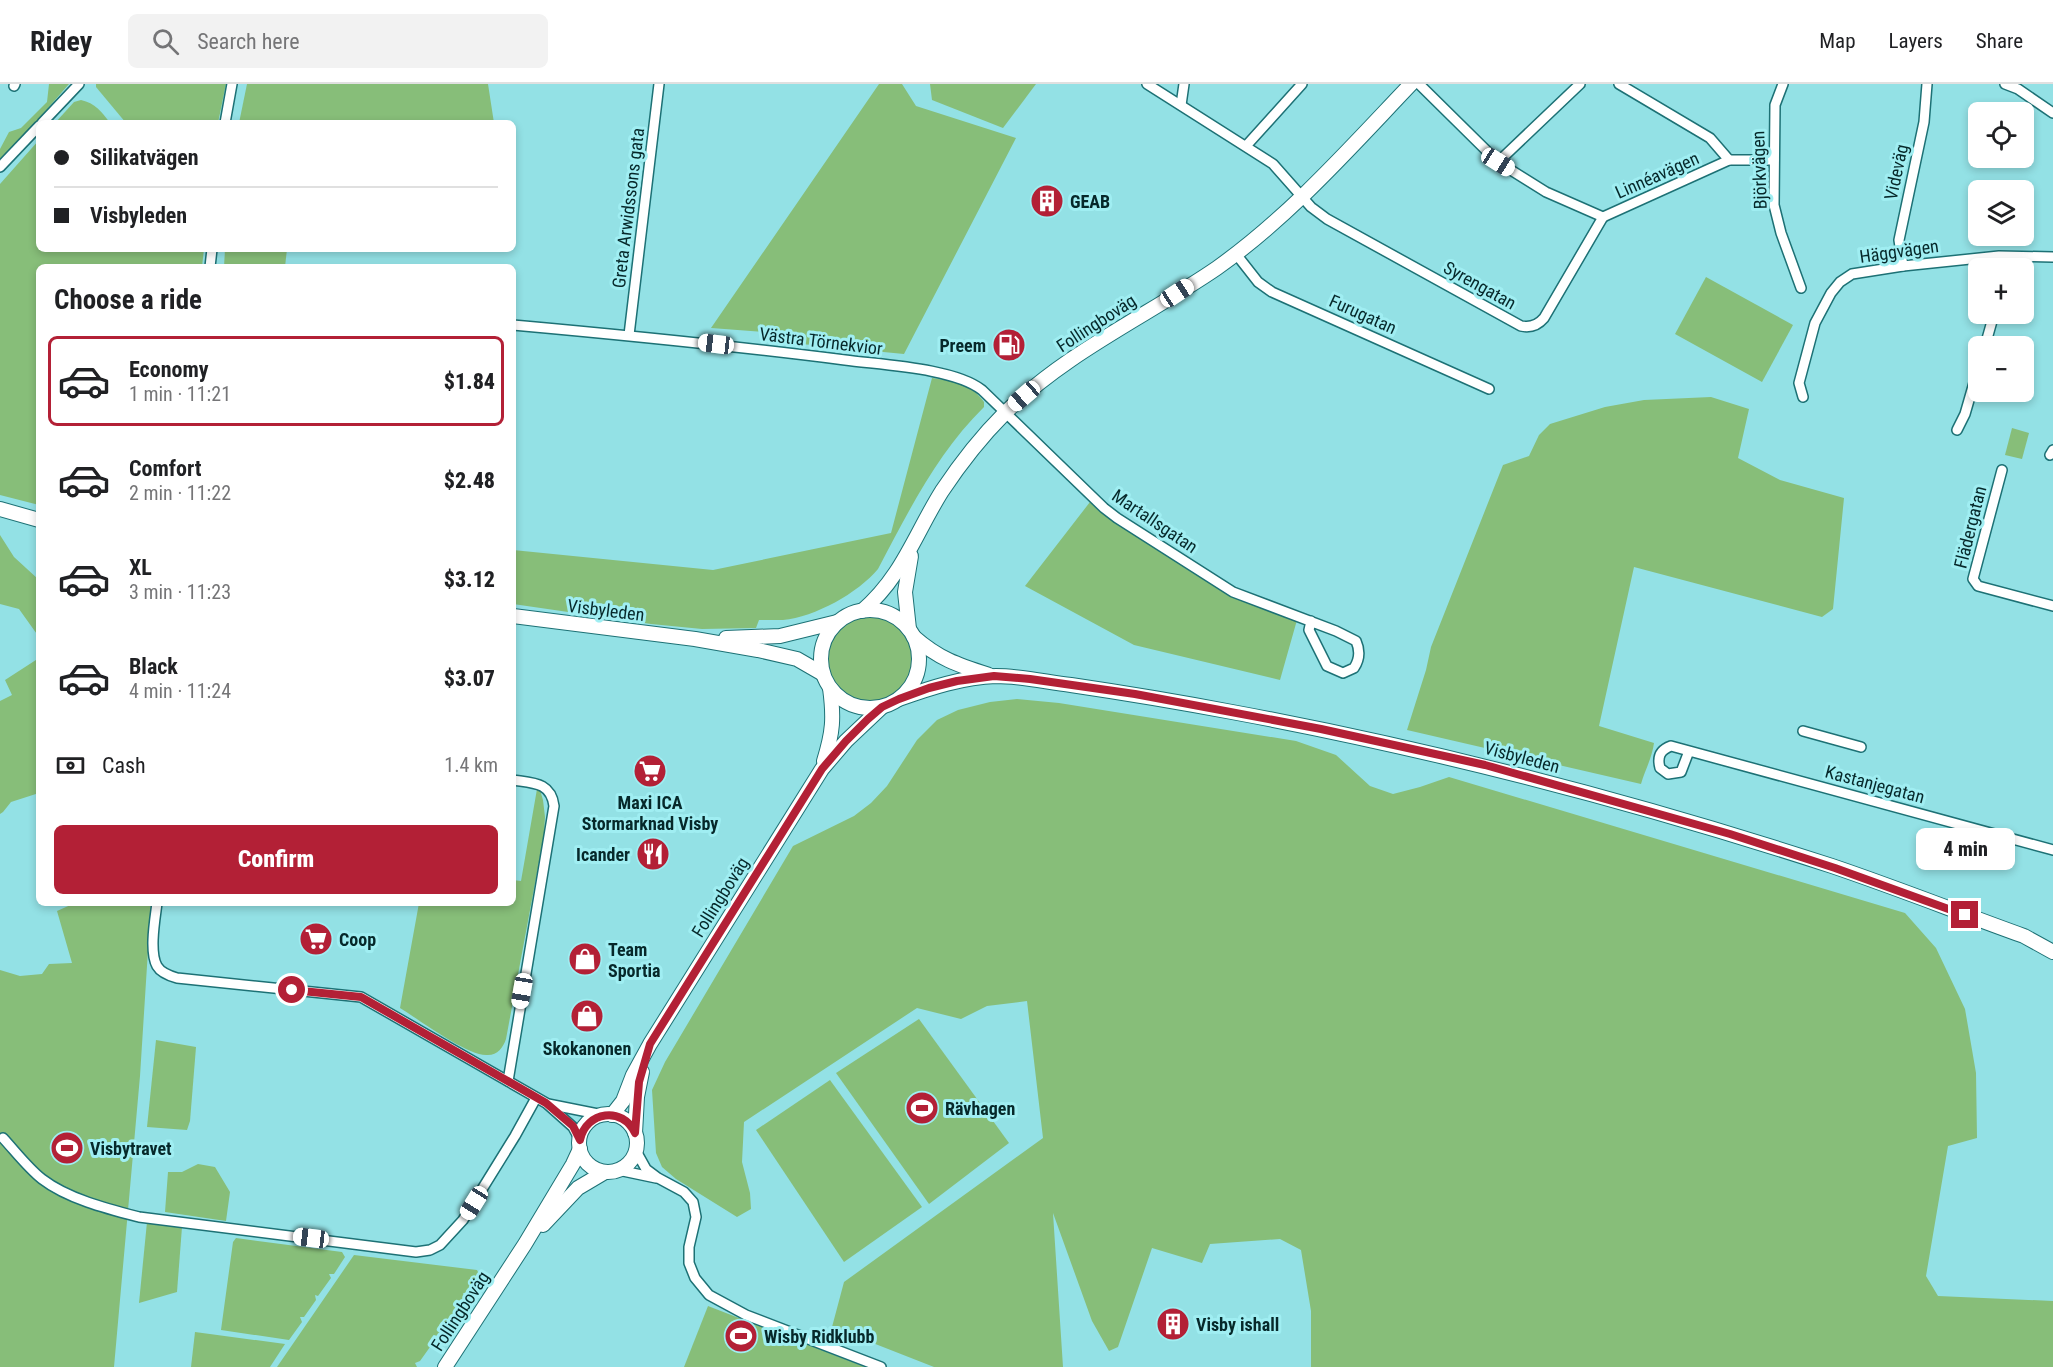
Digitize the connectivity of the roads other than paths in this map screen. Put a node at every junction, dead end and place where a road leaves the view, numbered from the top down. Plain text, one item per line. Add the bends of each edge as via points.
1 (79, 84) edge
2 (232, 84) edge
3 (659, 84) edge
4 (1147, 84) edge
5 (1184, 84) edge
6 (1302, 84) edge
7 (1410, 84) edge
8 (1419, 84) edge
9 (1581, 84) edge
10 (1619, 84) edge
11 (1783, 84) edge
12 (1927, 84) edge
13 (2005, 84) edge
14 (1181, 105) junction
15 (2053, 111) edge
16 (45, 120) edge
17 (226, 120) edge
18 (36, 129) edge
19 (1246, 146) junction
20 (1729, 160) junction
21 (1774, 160) junction
22 (1498, 162) junction
23 (0, 167) edge
24 (1303, 197) junction
25 (1603, 217) junction
26 (1236, 254) junction
27 (1999, 256) joint
28 (2053, 257) edge
29 (1903, 266) junction
30 (1801, 288) dead end
31 (516, 326) edge
32 (629, 335) junction
33 (1489, 389) dead end
34 (1803, 397) dead end
35 (1968, 402) edge
36 (1005, 412) junction
37 (1957, 430) dead end
38 (2002, 470) dead end
39 (0, 509) edge
40 (36, 518) edge
41 (912, 548) junction
42 (2053, 606) edge
43 (862, 611) junction
44 (516, 616) edge
45 (838, 621) junction
46 (1311, 621) junction
47 (911, 633) junction
48 (695, 639) junction
49 (823, 674) junction
50 (994, 676) junction
51 (830, 688) junction
52 (899, 699) junction
53 (882, 707) junction
54 (1803, 731) dead end
55 (1861, 747) dead end
56 (1689, 751) dead end
57 (822, 769) junction
58 (516, 781) edge
59 (2053, 850) edge
60 (157, 906) edge
61 (2024, 936) junction
62 (2053, 940) edge
63 (2053, 952) edge
64 (650, 1044) junction
65 (508, 1082) junction
66 (536, 1098) junction
67 (546, 1103) junction
68 (607, 1115) junction
69 (635, 1133) junction
70 (3, 1138) dead end
71 (580, 1144) junction
72 (636, 1151) junction
73 (611, 1171) junction
74 (658, 1178) junction
75 (525, 1244) junction
76 (445, 1367) edge
77 (881, 1367) edge

1 - 16 street
2 - 17 street
3 - 32 street, Greta Arwidssons gata
4 - 14 street
5 - 14 street
6 - 19 street
7 - 24 main road, Follingboväg
8 - 22 street, Linnéavägen
9 - 22 street
10 - 20 street via 1710,138
11 - 21 street, Björkvägen via 1775,105
12 - 29 street, Videväg via 1924,122 1899,240
13 - 15 street
14 - 19 street
18 - 23 street
19 - 24 street via 1273,164
20 - 21 street, Linnéavägen
20 - 25 street, Linnéavägen
21 - 30 street, Björkvägen via 1774,206
22 - 25 street, Linnéavägen via 1546,192
24 - 25 street, Syrengatan via 1327,219 1525,327 1544,318
24 - 26 main road, Follingboväg
26 - 33 street, Furugatan via 1258,282 1272,292
26 - 36 main road, Follingboväg via 1064,366
27 - 28 street, Häggvägen
27 - 29 street, Häggvägen
29 - 34 street, Häggvägen via 1852,274 1831,293 1811,334 1799,383
31 - 32 street, Västra Törnekvior
32 - 36 street, Västra Törnekvior via 948,374 976,386
35 - 37 street
36 - 41 main road, Follingboväg via 942,491
36 - 46 street, Martallsgatan via 1117,518 1233,592
38 - 42 street, Flädergatan via 1974,583
39 - 40 main road
41 - 43 main road, Follingboväg via 889,585
41 - 47 main road, Follingboväg via 905,592
43 - 45 main road
43 - 47 main road via 885,612 901,621
44 - 48 main road, Visbyleden
45 - 48 main road, Visbyleden via 780,636
45 - 49 main road via 823,645
46 - 46 street, Martallsgatan via 1309,630 1327,666 1343,673 1354,668 1359,657 1356,641
47 - 50 main road, Visbyleden via 947,661
47 - 52 main road via 919,657 918,670
48 - 49 main road, Visbyleden via 796,659
49 - 51 main road
50 - 52 main road, Visbyleden via 943,684
50 - 61 main road, Visbyleden via 1135,694 1485,765 1730,834
51 - 53 main road via 850,704
51 - 57 main road, Follingboväg via 832,730
52 - 53 main road
53 - 57 main road, Follingboväg
54 - 55 street
56 - 59 street, Kastanjegatan
57 - 64 main road, Follingboväg
58 - 65 street via 541,785 553,796 554,806
60 - 65 street via 154,952 157,966 165,974 361,997
61 - 62 main road, Visbyleden
61 - 63 main road, Visbyleden
64 - 68 main road, Follingboväg via 623,1101
64 - 69 main road, Follingboväg via 639,1082
65 - 66 street
66 - 67 street
66 - 70 street via 463,1220 440,1245 416,1252 139,1217 105,1208 42,1179
67 - 68 street
67 - 71 street via 573,1126
68 - 69 main road via 627,1122
68 - 71 main road via 586,1125
69 - 72 main road
71 - 73 main road via 587,1163
71 - 75 main road, Follingboväg
72 - 73 main road via 628,1164
72 - 74 street via 646,1169
73 - 74 street
73 - 75 main road, Follingboväg via 578,1188
74 - 77 street via 684,1192 693,1202 696,1217 689,1263 708,1295 747,1315
75 - 76 main road, Follingboväg

